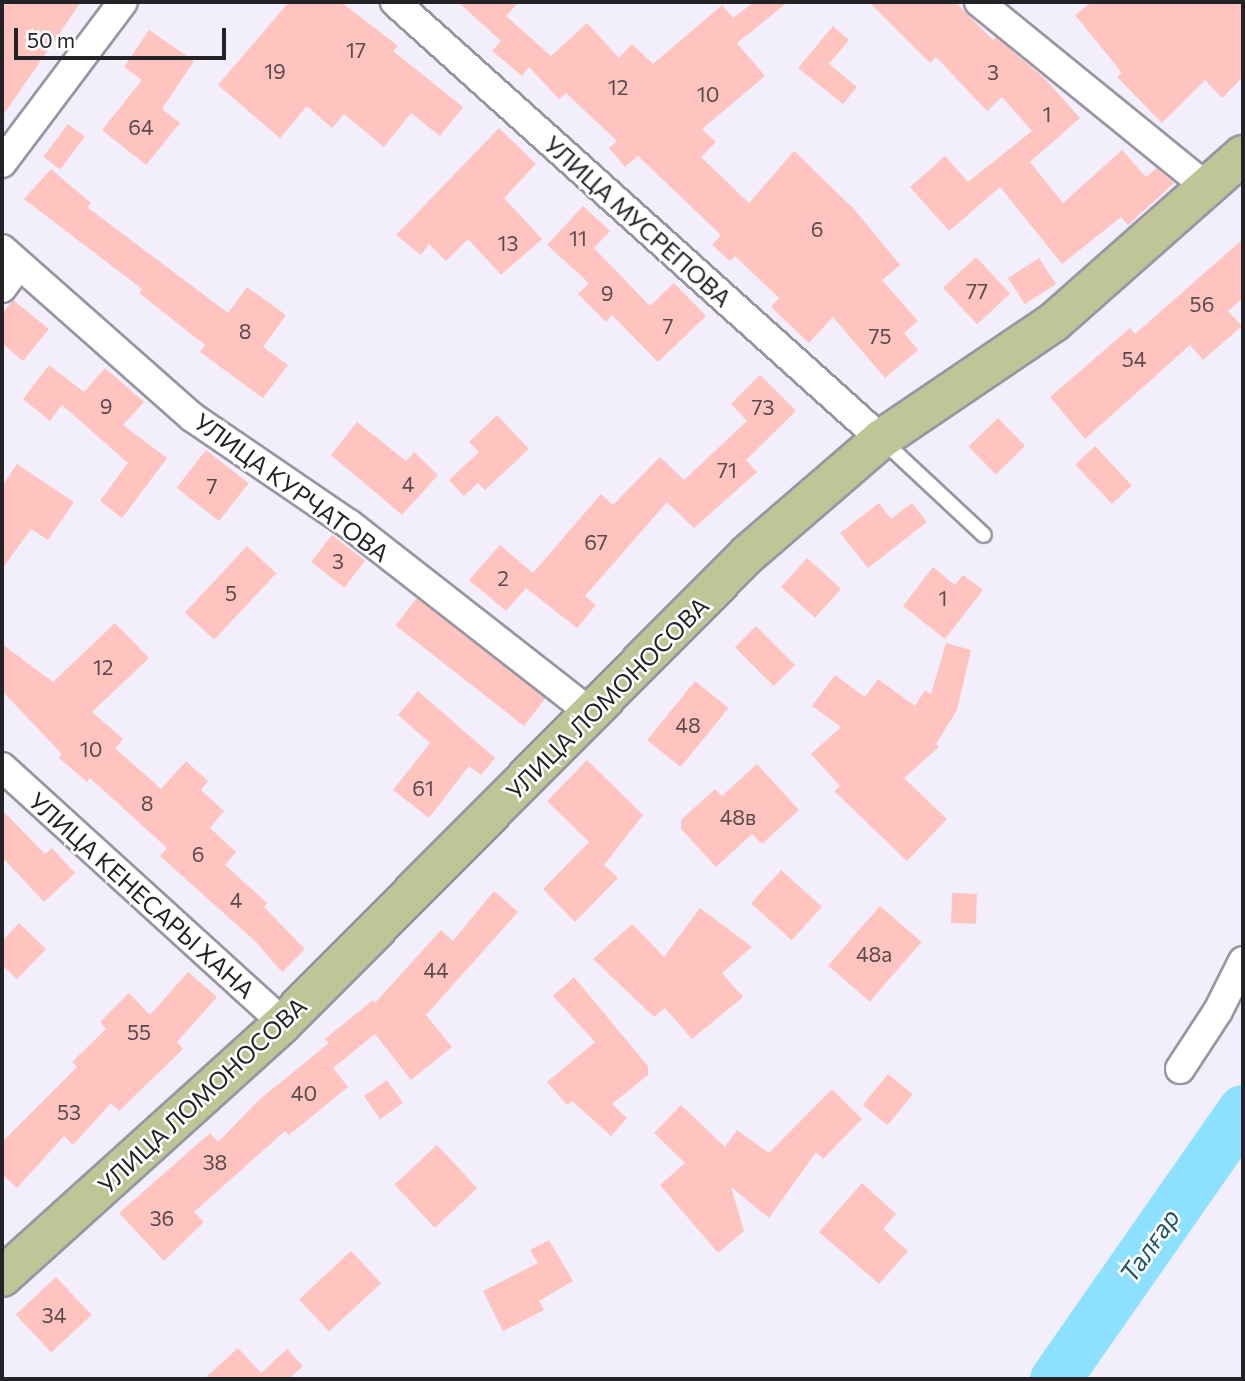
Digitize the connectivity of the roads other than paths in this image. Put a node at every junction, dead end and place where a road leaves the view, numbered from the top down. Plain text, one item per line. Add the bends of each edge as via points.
1 (123, 2) edge
2 (395, 2) edge
3 (979, 2) edge
4 (1243, 155) edge
5 (2, 163) edge
6 (1207, 187) junction
7 (10, 257) edge
8 (2, 288) edge
9 (881, 439) junction
10 (984, 535) dead end
11 (592, 714) junction
12 (2, 767) edge
13 (1243, 961) edge
14 (283, 1023) junction
15 (1180, 1069) dead end
16 (2, 1277) edge

1 - 5 street
2 - 9 street, УЛИЦА МУСРЕПОВА
3 - 6 street
4 - 6 main road, УЛИЦА ЛОМОНОСОВА
6 - 9 main road, УЛИЦА ЛОМОНОСОВА via 1054,322
7 - 8 street
7 - 11 street, УЛИЦА КУРЧАТОВА via 192,416 349,524
9 - 10 lane
9 - 11 main road, УЛИЦА ЛОМОНОСОВА via 748,554
11 - 14 main road, УЛИЦА ЛОМОНОСОВА
12 - 14 street, УЛИЦА КЕНЕСАРЫ ХАНА
13 - 15 street via 1218,1011
14 - 16 main road, УЛИЦА ЛОМОНОСОВА

